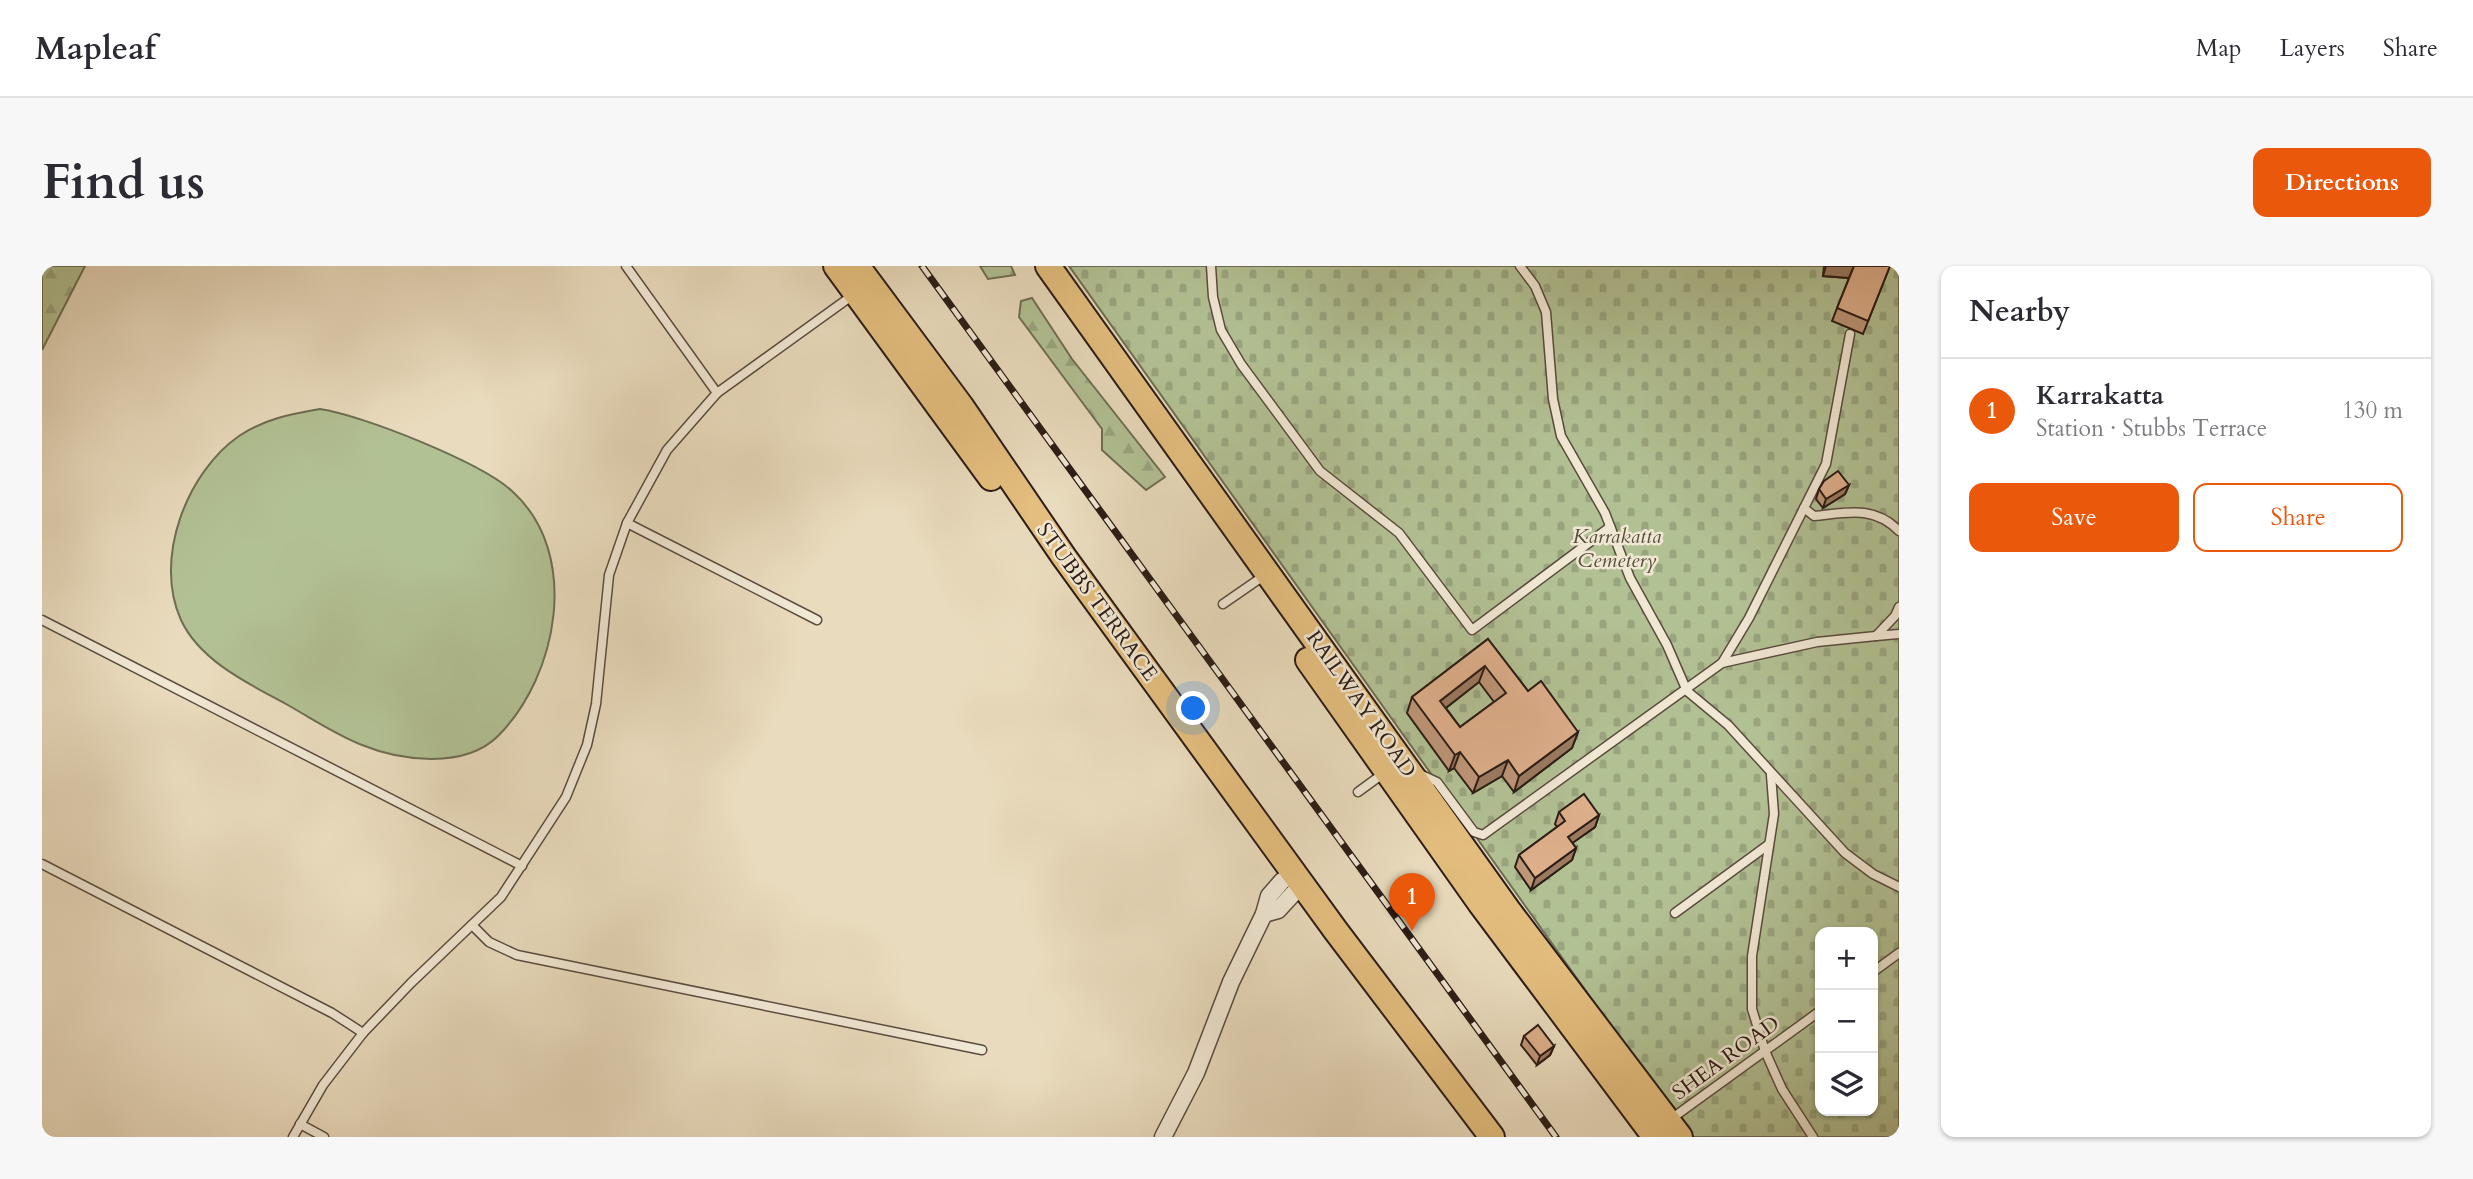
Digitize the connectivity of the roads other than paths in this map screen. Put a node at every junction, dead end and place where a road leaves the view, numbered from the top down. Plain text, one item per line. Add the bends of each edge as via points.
1 (626, 266) edge
2 (836, 266) edge
3 (856, 266) edge
4 (1028, 266) edge
5 (1048, 266) edge
6 (1211, 266) edge
7 (1520, 266) edge
8 (856, 293) junction
9 (1850, 334) dead end
10 (717, 393) junction
11 (1804, 508) junction
12 (627, 523) junction
13 (1610, 527) junction
14 (1899, 531) edge
15 (1260, 578) junction
16 (1223, 604) dead end
17 (1899, 607) edge
18 (817, 620) dead end
19 (42, 621) edge
20 (1899, 634) edge
21 (1876, 636) junction
22 (1722, 663) junction
23 (1687, 691) junction
24 (1396, 770) junction
25 (1771, 774) junction
26 (1358, 792) dead end
27 (1768, 845) junction
28 (42, 864) edge
29 (522, 866) junction
30 (1293, 883) junction
31 (1899, 887) edge
32 (1675, 914) dead end
33 (472, 925) junction
34 (1899, 953) edge
35 (1878, 968) edge
36 (1815, 1015) edge
37 (363, 1033) junction
38 (982, 1050) dead end
39 (1765, 1051) junction
40 (300, 1124) junction
41 (1664, 1132) edge
42 (293, 1137) edge
43 (324, 1137) edge
44 (1163, 1137) edge
45 (1472, 1137) edge
46 (1492, 1137) edge
47 (1812, 1137) edge

1 - 10 lane
2 - 8 main road, STUBBS TERRACE
3 - 30 main road, STUBBS TERRACE via 961,406
4 - 15 main road, RAILWAY ROAD
5 - 15 main road, RAILWAY ROAD
6 - 13 lane via 1221,330 1241,364 1320,471 1399,533 1472,630
7 - 13 lane via 1546,312 1561,436
8 - 10 lane
8 - 30 main road, STUBBS TERRACE
9 - 11 lane via 1826,464
10 - 12 lane via 667,450
11 - 14 lane via 1814,516 1869,512
11 - 22 lane
12 - 18 lane
12 - 29 lane via 606,588 596,704 587,745 566,797
13 - 23 lane via 1630,578
15 - 16 lane
15 - 24 main road, RAILWAY ROAD
17 - 21 lane
19 - 29 lane
20 - 21 lane
21 - 22 lane via 1817,642
22 - 23 lane
23 - 24 lane via 1483,835 1474,832 1437,782
23 - 25 lane via 1727,725
24 - 26 lane
24 - 41 main road, RAILWAY ROAD via 1508,910
25 - 27 lane via 1774,814
25 - 31 lane via 1844,853
27 - 32 lane
27 - 39 lane via 1752,957 1752,1009
28 - 37 lane
29 - 33 lane via 501,897
30 - 44 street via 1278,910 1264,914 1231,982 1196,1073
30 - 45 main road, STUBBS TERRACE
30 - 46 main road, STUBBS TERRACE
33 - 37 lane
33 - 38 lane via 489,942 516,955
34 - 35 lane
36 - 39 lane, SHEA ROAD
37 - 40 lane
39 - 41 lane, SHEA ROAD
39 - 47 lane
40 - 42 lane
40 - 43 lane

